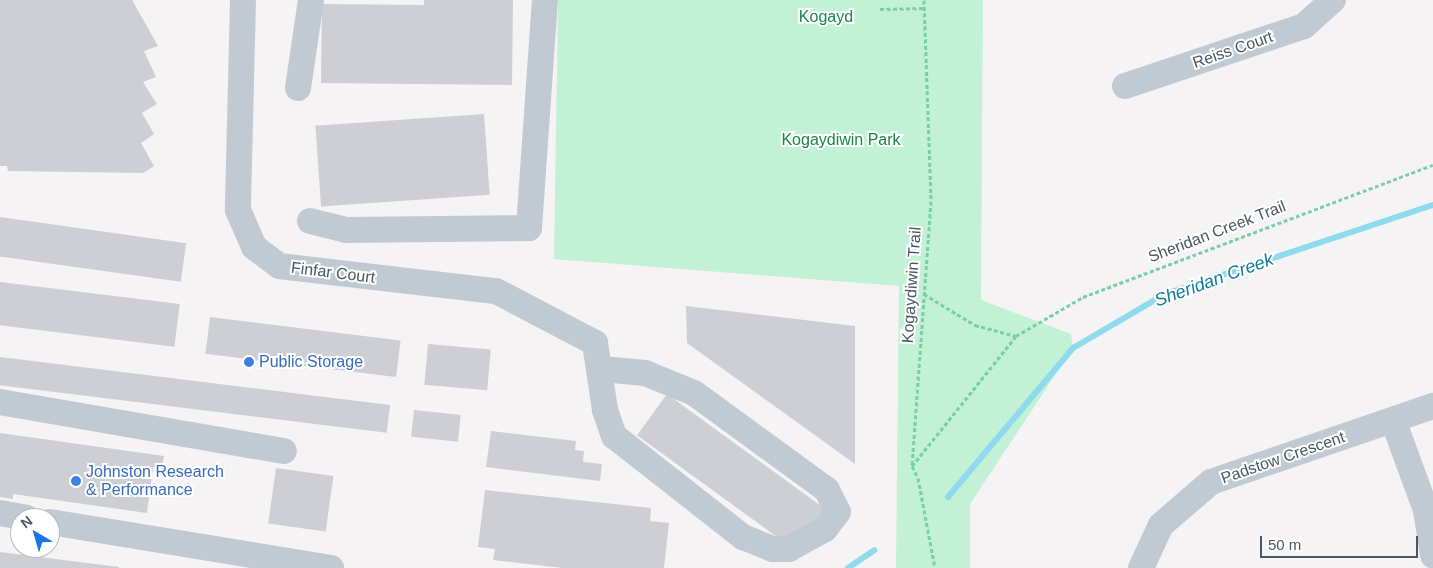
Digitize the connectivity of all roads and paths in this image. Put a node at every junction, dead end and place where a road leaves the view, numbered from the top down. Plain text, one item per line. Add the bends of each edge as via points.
1 (244, 0) edge
2 (311, 0) edge
3 (544, 0) edge
4 (924, 0) edge
5 (1333, 0) edge
6 (924, 8) junction
7 (880, 9) dead end
8 (1125, 86) dead end
9 (298, 88) dead end
10 (1433, 165) edge
11 (310, 221) dead end
12 (924, 294) junction
13 (1016, 336) junction
14 (602, 369) junction
15 (0, 402) edge
16 (1433, 406) edge
17 (1393, 420) junction
18 (284, 451) dead end
19 (912, 466) junction
20 (60, 524) edge
21 (1433, 555) edge
22 (331, 568) edge
23 (935, 568) edge
24 (1141, 568) edge

1 - 14 street, Finfar Court via 238,210 254,247 279,266 496,291 595,343
2 - 9 street
3 - 11 street via 529,228 346,230
4 - 6 path, Kogaydiwin Trail
5 - 8 street, Reiss Court via 1304,26
6 - 7 path
6 - 12 path, Kogaydiwin Trail via 931,200
10 - 13 path, Sheridan Creek Trail via 1083,297
12 - 13 path via 975,325
12 - 19 path, Kogaydiwin Trail
13 - 19 path, Sheridan Creek Trail
14 - 14 street via 606,410 614,436 742,537 773,549 789,549 825,529 838,512 827,490 694,393 645,373
15 - 18 street
16 - 17 street, Padstow Crescent
17 - 21 street via 1426,510
17 - 24 street, Padstow Crescent via 1212,482 1161,525
19 - 23 path, Kogaydiwin Trail via 918,478
20 - 22 street

